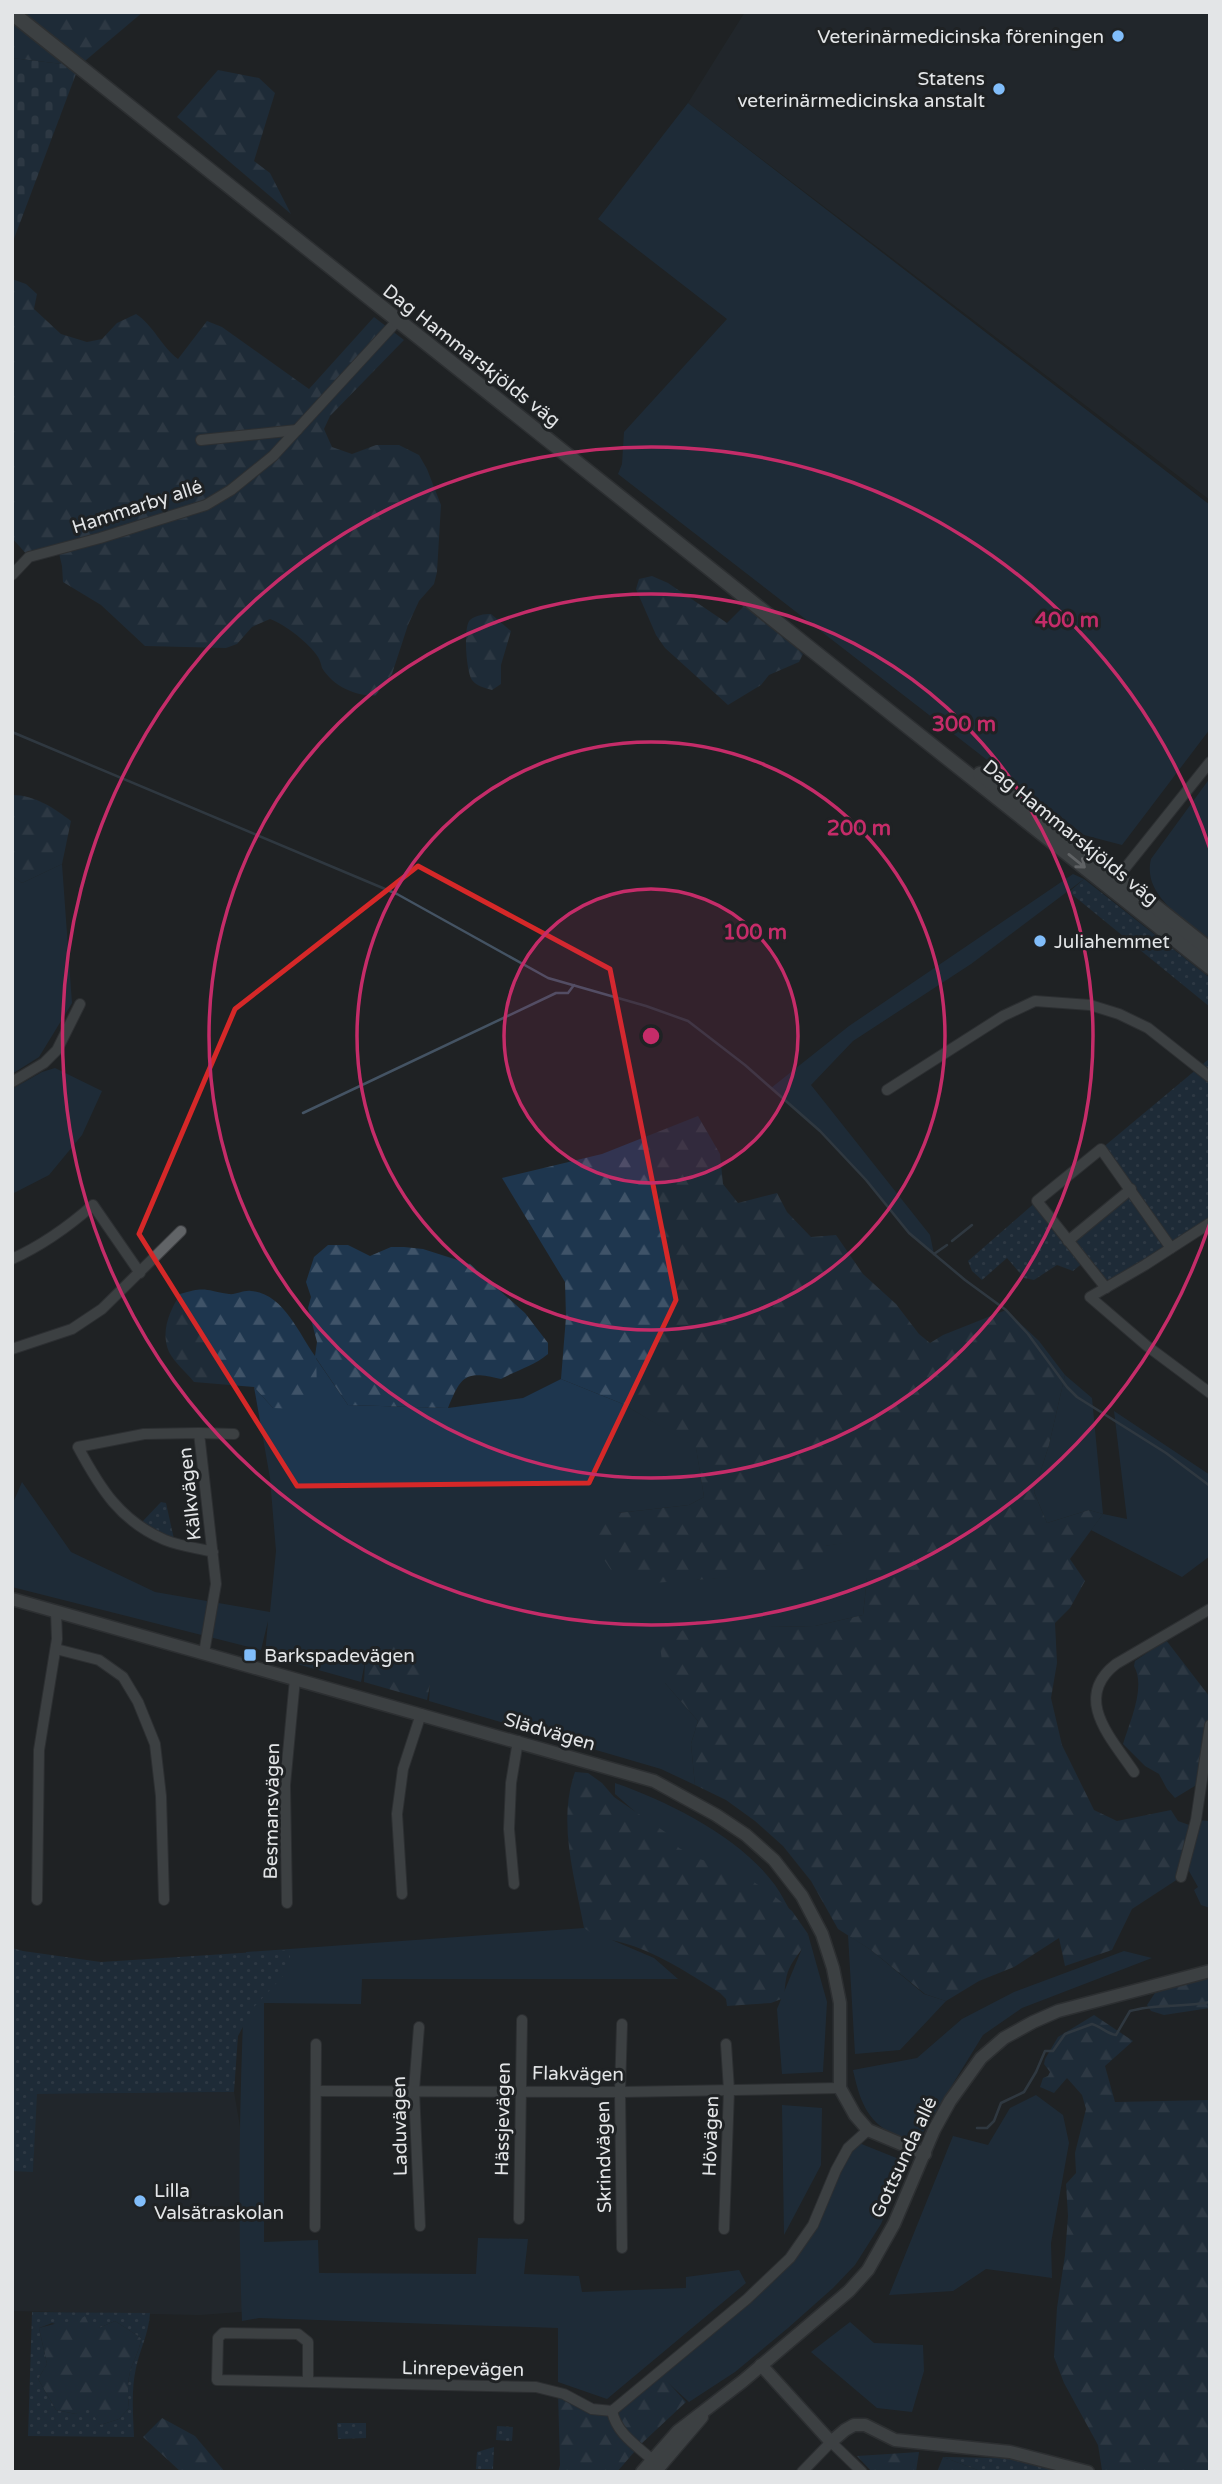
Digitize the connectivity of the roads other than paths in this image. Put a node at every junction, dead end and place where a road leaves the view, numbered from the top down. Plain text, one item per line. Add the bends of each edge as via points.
1 (12, 13) edge
2 (398, 320) junction
3 (296, 430) junction
4 (201, 440) dead end
5 (12, 575) edge
6 (1210, 762) edge
7 (1114, 883) junction
8 (1210, 950) edge
9 (1210, 967) edge
10 (80, 1004) dead end
11 (1210, 1077) edge
12 (12, 1083) edge
13 (887, 1090) dead end
14 (1131, 1189) junction
15 (1210, 1223) edge
16 (181, 1231) dead end
17 (1068, 1241) junction
18 (1171, 1248) junction
19 (12, 1259) edge
20 (140, 1273) junction
21 (1106, 1287) junction
22 (12, 1349) edge
23 (1210, 1393) edge
24 (200, 1433) junction
25 (234, 1434) dead end
26 (213, 1552) junction
27 (12, 1599) edge
28 (1210, 1609) edge
29 (56, 1611) junction
30 (56, 1648) junction
31 (204, 1653) junction
32 (295, 1678) junction
33 (421, 1714) junction
34 (1210, 1725) edge
35 (519, 1741) junction
36 (1209, 1752) edge
37 (1134, 1772) dead end
38 (1181, 1877) dead end
39 (514, 1884) dead end
40 (402, 1894) dead end
41 (37, 1899) dead end
42 (164, 1899) dead end
43 (287, 1903) dead end
44 (1210, 1970) edge
45 (522, 2020) dead end
46 (622, 2024) dead end
47 (419, 2026) dead end
48 (316, 2044) dead end
49 (726, 2044) dead end
50 (840, 2088) junction
51 (414, 2090) junction
52 (519, 2090) junction
53 (729, 2090) junction
54 (316, 2091) junction
55 (620, 2092) junction
56 (867, 2130) junction
57 (925, 2154) junction
58 (519, 2219) dead end
59 (420, 2226) dead end
60 (315, 2227) dead end
61 (724, 2229) dead end
62 (622, 2248) dead end
63 (761, 2365) junction
64 (308, 2382) junction
65 (612, 2412) junction
66 (831, 2442) junction
67 (655, 2466) edge
68 (642, 2472) edge
69 (802, 2472) edge
70 (862, 2472) edge
71 (1088, 2472) edge

1 - 2 main road, Dag Hammarskjölds väg
2 - 3 street, Hammarby allé
2 - 7 main road, Dag Hammarskjölds väg via 908,728
3 - 4 street
3 - 5 street, Hammarby allé via 273,456 205,505 29,557
6 - 7 street
7 - 8 main road, Dag Hammarskjölds väg
7 - 9 main road, Dag Hammarskjölds väg
10 - 12 street via 57,1050
11 - 13 street via 1148,1028 1119,1014 1035,1001 1003,1016
14 - 17 street
14 - 17 street via 1101,1149 1037,1202
14 - 18 street
15 - 18 street
16 - 20 street
17 - 21 street
18 - 21 street
19 - 20 street via 61,1233 93,1205
20 - 22 street via 102,1309 72,1329
21 - 23 street via 1090,1297
24 - 25 street, Kälkvägen
24 - 26 street, Kälkvägen
24 - 26 street, Kälkvägen via 144,1434 78,1447 100,1489 133,1523 167,1541
26 - 31 street, Kälkvägen via 216,1584
27 - 29 street, Slädvägen
28 - 37 street via 1116,1664 1104,1673 1097,1687 1095,1707
29 - 30 street
29 - 31 street, Slädvägen
30 - 41 street via 39,1750
30 - 42 street via 99,1660 123,1677 138,1702 155,1744
31 - 32 street, Slädvägen
32 - 33 street, Slädvägen
32 - 43 street, Besmansvägen via 285,1785
33 - 35 street, Slädvägen
33 - 40 street via 403,1769 397,1814
34 - 36 street
35 - 39 street via 509,1829
35 - 50 street, Slädvägen via 654,1781 716,1815 774,1860 802,1896 833,1968 840,2003
36 - 38 street
44 - 57 street, Gottsunda allé via 1058,2011 1004,2038 981,2058 950,2101
45 - 52 street, Hässjevägen
46 - 55 street, Skrindvägen
47 - 51 street, Laduvägen
48 - 54 street
49 - 53 street, Hövägen
50 - 53 street, Flakvägen
50 - 56 street
51 - 52 street, Flakvägen
51 - 54 street, Flakvägen
51 - 59 street, Laduvägen
52 - 55 street, Flakvägen
52 - 58 street, Hässjevägen
53 - 55 street, Flakvägen
53 - 61 street, Hövägen
54 - 60 street
55 - 62 street, Skrindvägen
56 - 57 street
56 - 65 street via 848,2148 813,2225 790,2258
57 - 63 street, Gottsunda allé via 894,2224 867,2270 849,2291
63 - 66 street
63 - 67 street, Gottsunda allé via 678,2431
64 - 64 street, Linrepevägen via 217,2380 218,2338 223,2333 298,2334 308,2342
64 - 65 street, Linrepevägen via 536,2387 564,2394 592,2410
65 - 67 street via 619,2430
66 - 69 street
66 - 70 street
66 - 71 street via 854,2425 865,2425 895,2440 1010,2452
67 - 68 street, Gottsunda allé

